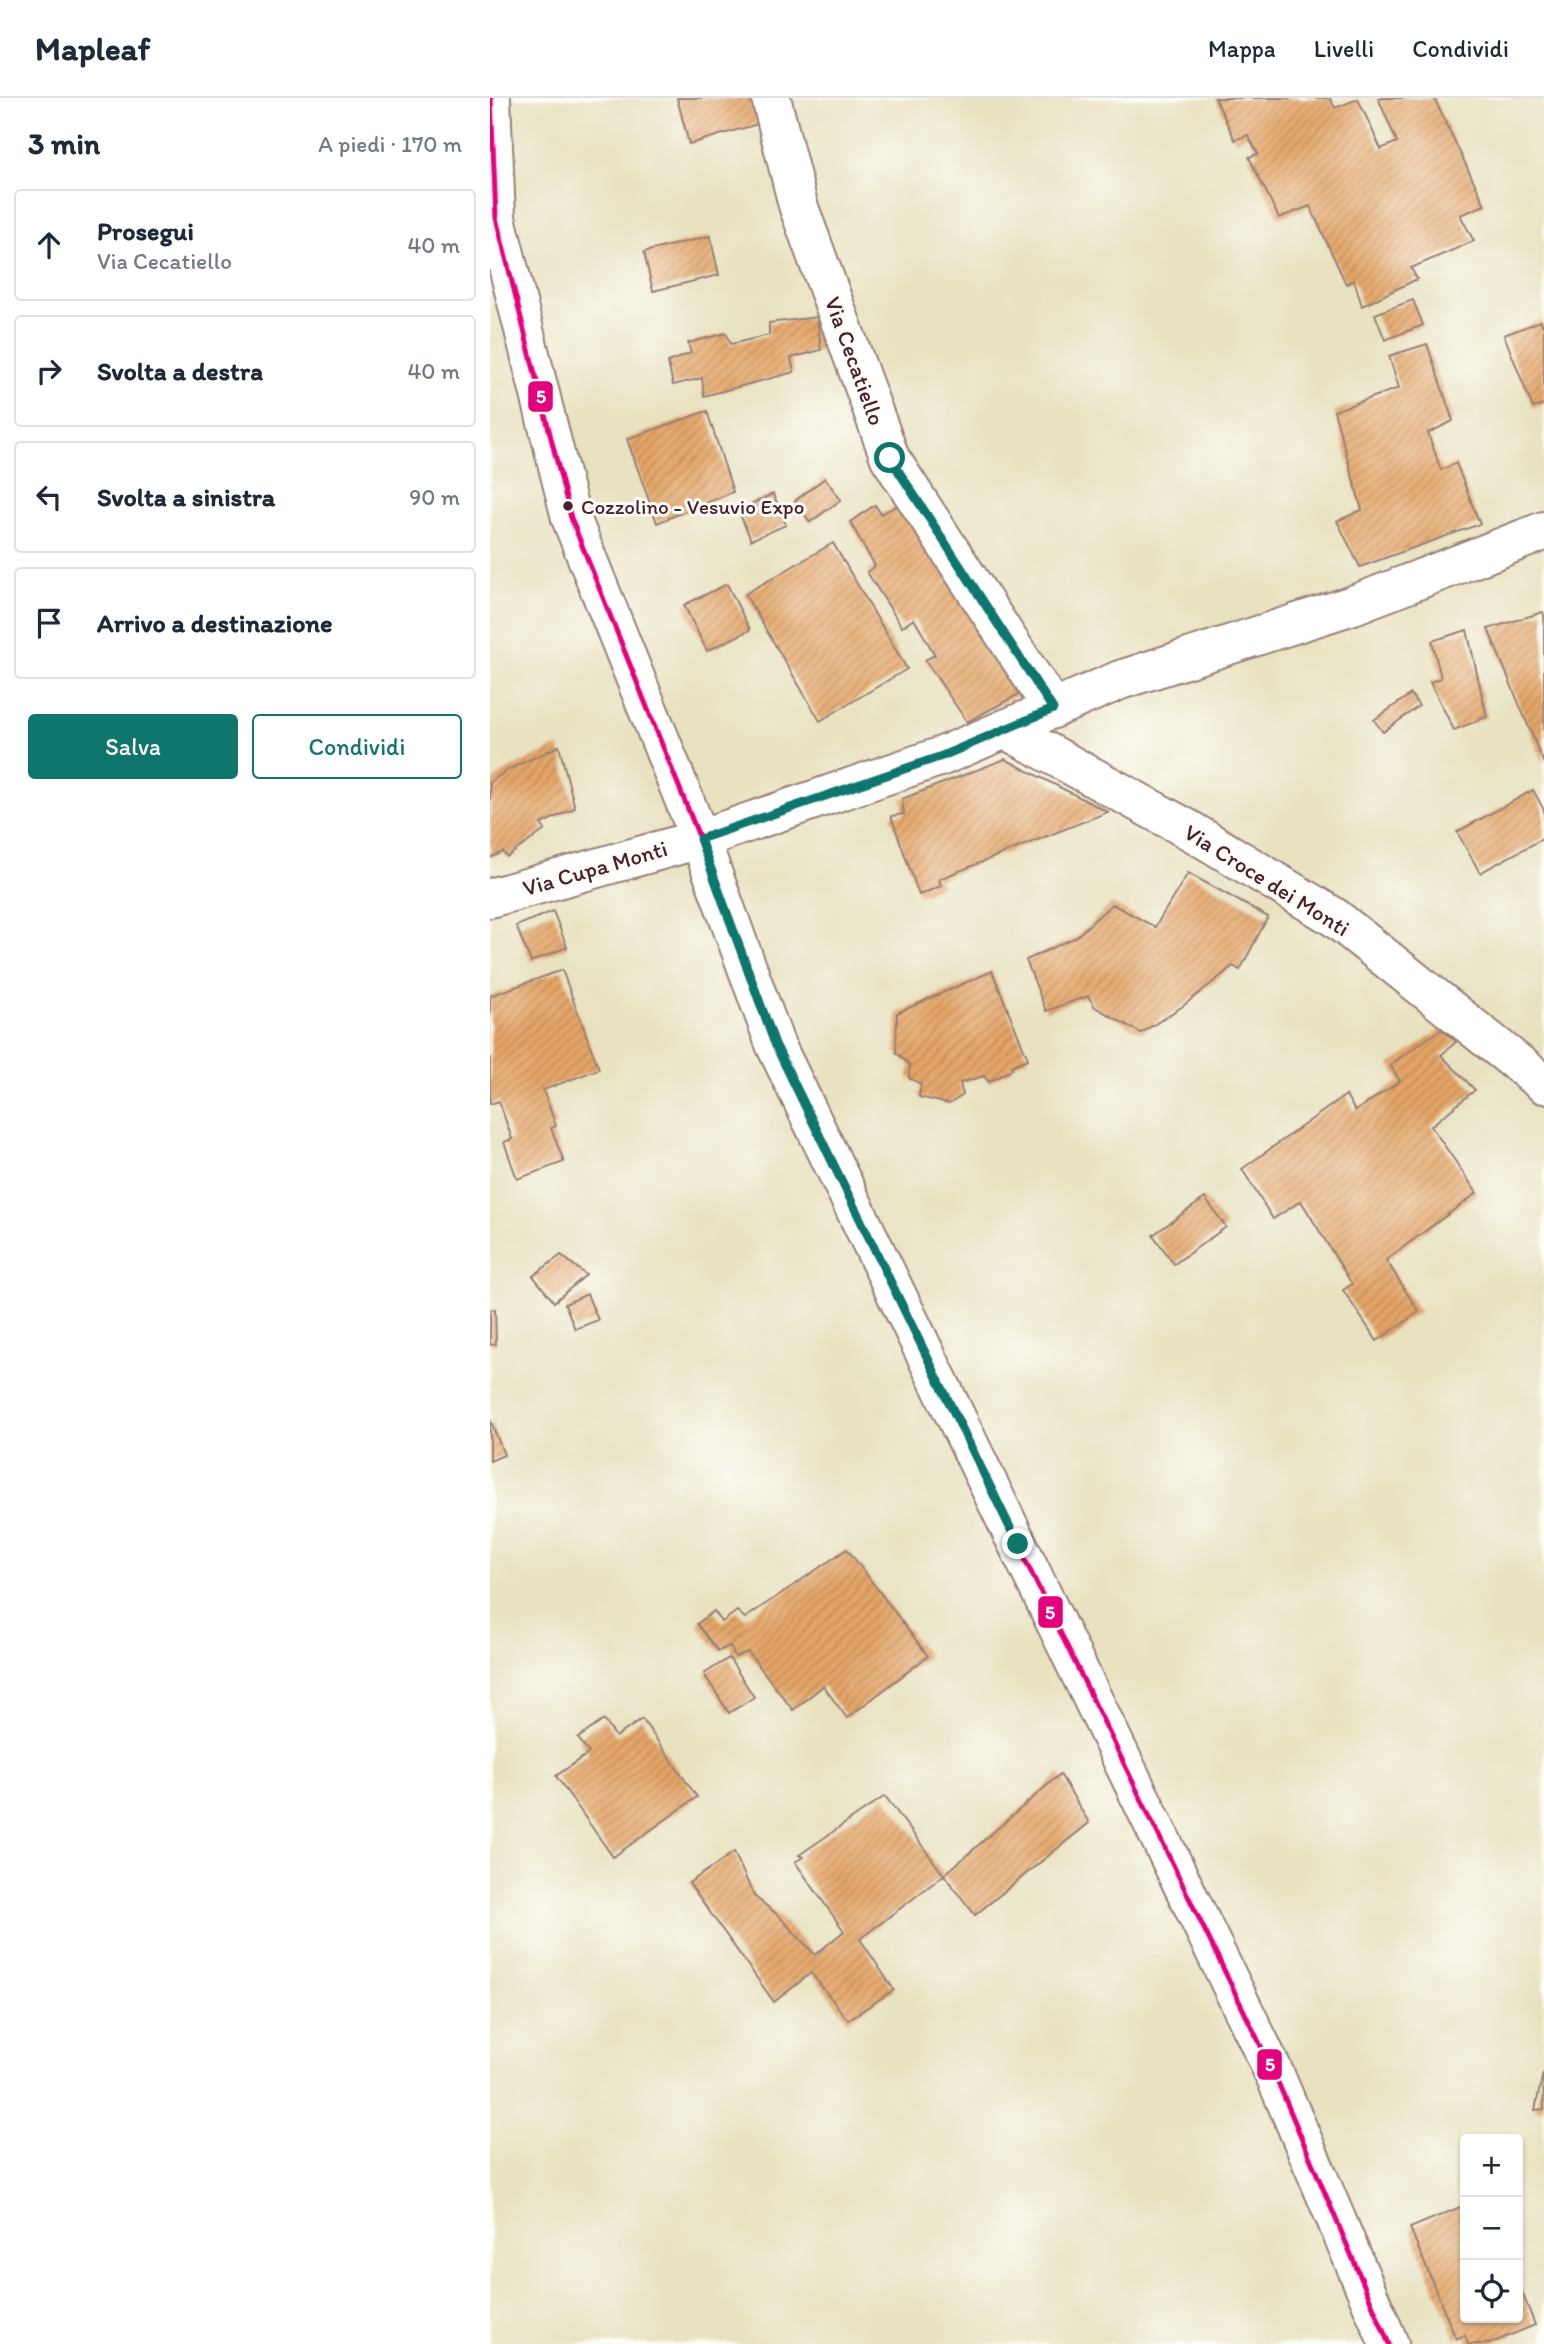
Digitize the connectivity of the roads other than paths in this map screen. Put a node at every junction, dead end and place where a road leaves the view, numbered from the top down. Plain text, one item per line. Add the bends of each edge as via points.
1 (491, 98) edge
2 (771, 98) edge
3 (1544, 531) edge
4 (1053, 709) junction
5 (1005, 729) junction
6 (700, 839) junction
7 (490, 898) edge
8 (1544, 1084) edge
9 (1389, 2344) edge

1 - 6 street via 496,218 570,518
2 - 4 street, Via Cecatiello via 798,205 890,458
3 - 4 street, Via Cupa Monti via 1353,604 1119,680
4 - 5 street, Via Cupa Monti
5 - 6 street, Via Cupa Monti via 942,756
5 - 8 street, Via Croce dei Monti via 1191,831 1334,917
6 - 7 street, Via Cupa Monti
6 - 9 street via 775,1044 1274,2073

